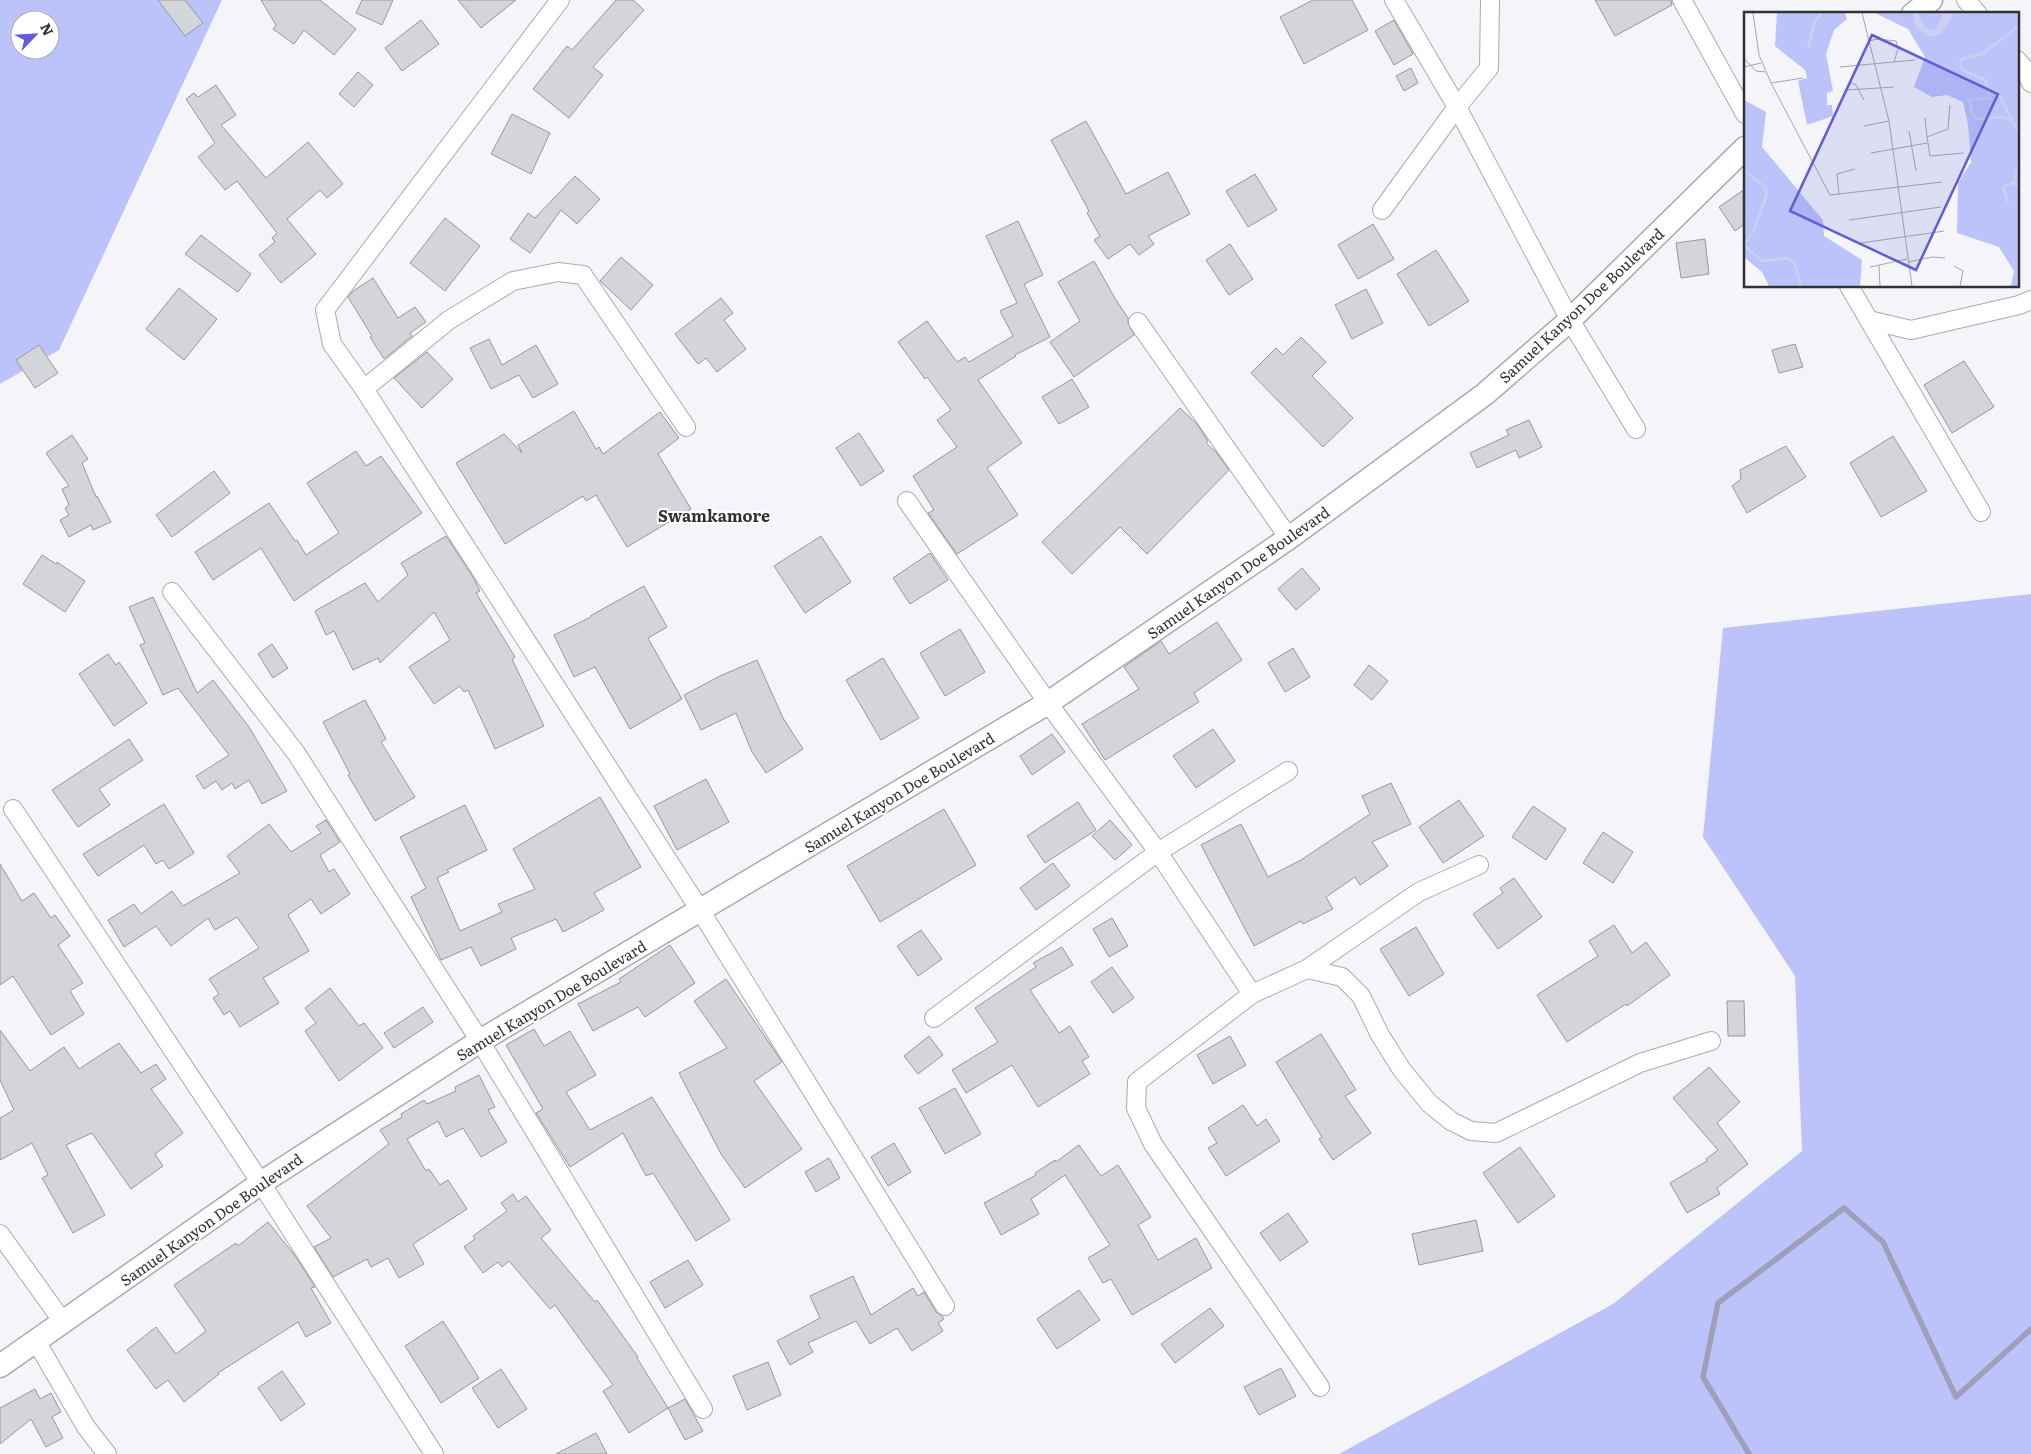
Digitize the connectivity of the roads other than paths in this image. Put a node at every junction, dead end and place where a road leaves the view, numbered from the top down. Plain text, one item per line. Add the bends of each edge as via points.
1 (560, 0) edge
2 (1394, 0) edge
3 (1490, 0) edge
4 (1682, 0) edge
5 (1931, 0) edge
6 (1966, 0) edge
7 (1915, 12) edge
8 (1976, 12) edge
9 (2018, 61) edge
10 (2031, 83) edge
11 (1457, 106) junction
12 (1744, 112) edge
13 (1744, 149) edge
14 (1382, 210) dead end
15 (1850, 288) edge
16 (2031, 300) edge
17 (1570, 320) junction
18 (1869, 320) junction
19 (1138, 322) dead end
20 (364, 389) junction
21 (686, 427) dead end
22 (1636, 429) dead end
23 (907, 502) dead end
24 (1981, 512) dead end
25 (1289, 538) junction
26 (172, 592) dead end
27 (1048, 704) junction
28 (1288, 772) dead end
29 (13, 809) dead end
30 (1158, 852) junction
31 (1479, 865) dead end
32 (700, 910) junction
33 (1307, 969) junction
34 (1252, 994) junction
35 (934, 1018) dead end
36 (480, 1041) junction
37 (1711, 1041) dead end
38 (262, 1183) junction
39 (0, 1234) edge
40 (945, 1306) dead end
41 (63, 1322) junction
42 (36, 1341) junction
43 (0, 1366) edge
44 (1320, 1386) dead end
45 (703, 1409) dead end
46 (108, 1454) edge
47 (434, 1454) edge

1 - 20 street via 325,310 332,344
2 - 11 street
3 - 11 street via 1489,68
4 - 12 street
5 - 7 street
6 - 8 street
9 - 10 street
11 - 14 street
11 - 17 street
13 - 17 street, Samuel Kanyon Doe Boulevard
15 - 18 street
16 - 18 street via 1911,330
17 - 22 street
17 - 25 street, Samuel Kanyon Doe Boulevard via 1485,394
18 - 24 street
19 - 25 street
20 - 21 street via 449,320 513,282 558,272 583,275
20 - 32 street
23 - 27 street
25 - 27 street, Samuel Kanyon Doe Boulevard
26 - 36 street via 296,753
27 - 30 street
27 - 32 street, Samuel Kanyon Doe Boulevard
28 - 30 street
29 - 38 street
30 - 34 street
30 - 35 street
31 - 33 street via 1418,892
32 - 36 street, Samuel Kanyon Doe Boulevard
32 - 40 street
33 - 34 street
33 - 37 street via 1342,977 1361,996 1402,1070 1429,1104 1471,1131 1496,1133 1640,1063
34 - 44 street via 1137,1082 1136,1108 1153,1144
36 - 38 street, Samuel Kanyon Doe Boulevard
36 - 45 street
38 - 41 street, Samuel Kanyon Doe Boulevard
38 - 47 street
39 - 41 street
41 - 42 street, Samuel Kanyon Doe Boulevard
42 - 43 street, Samuel Kanyon Doe Boulevard
42 - 46 street via 86,1427

